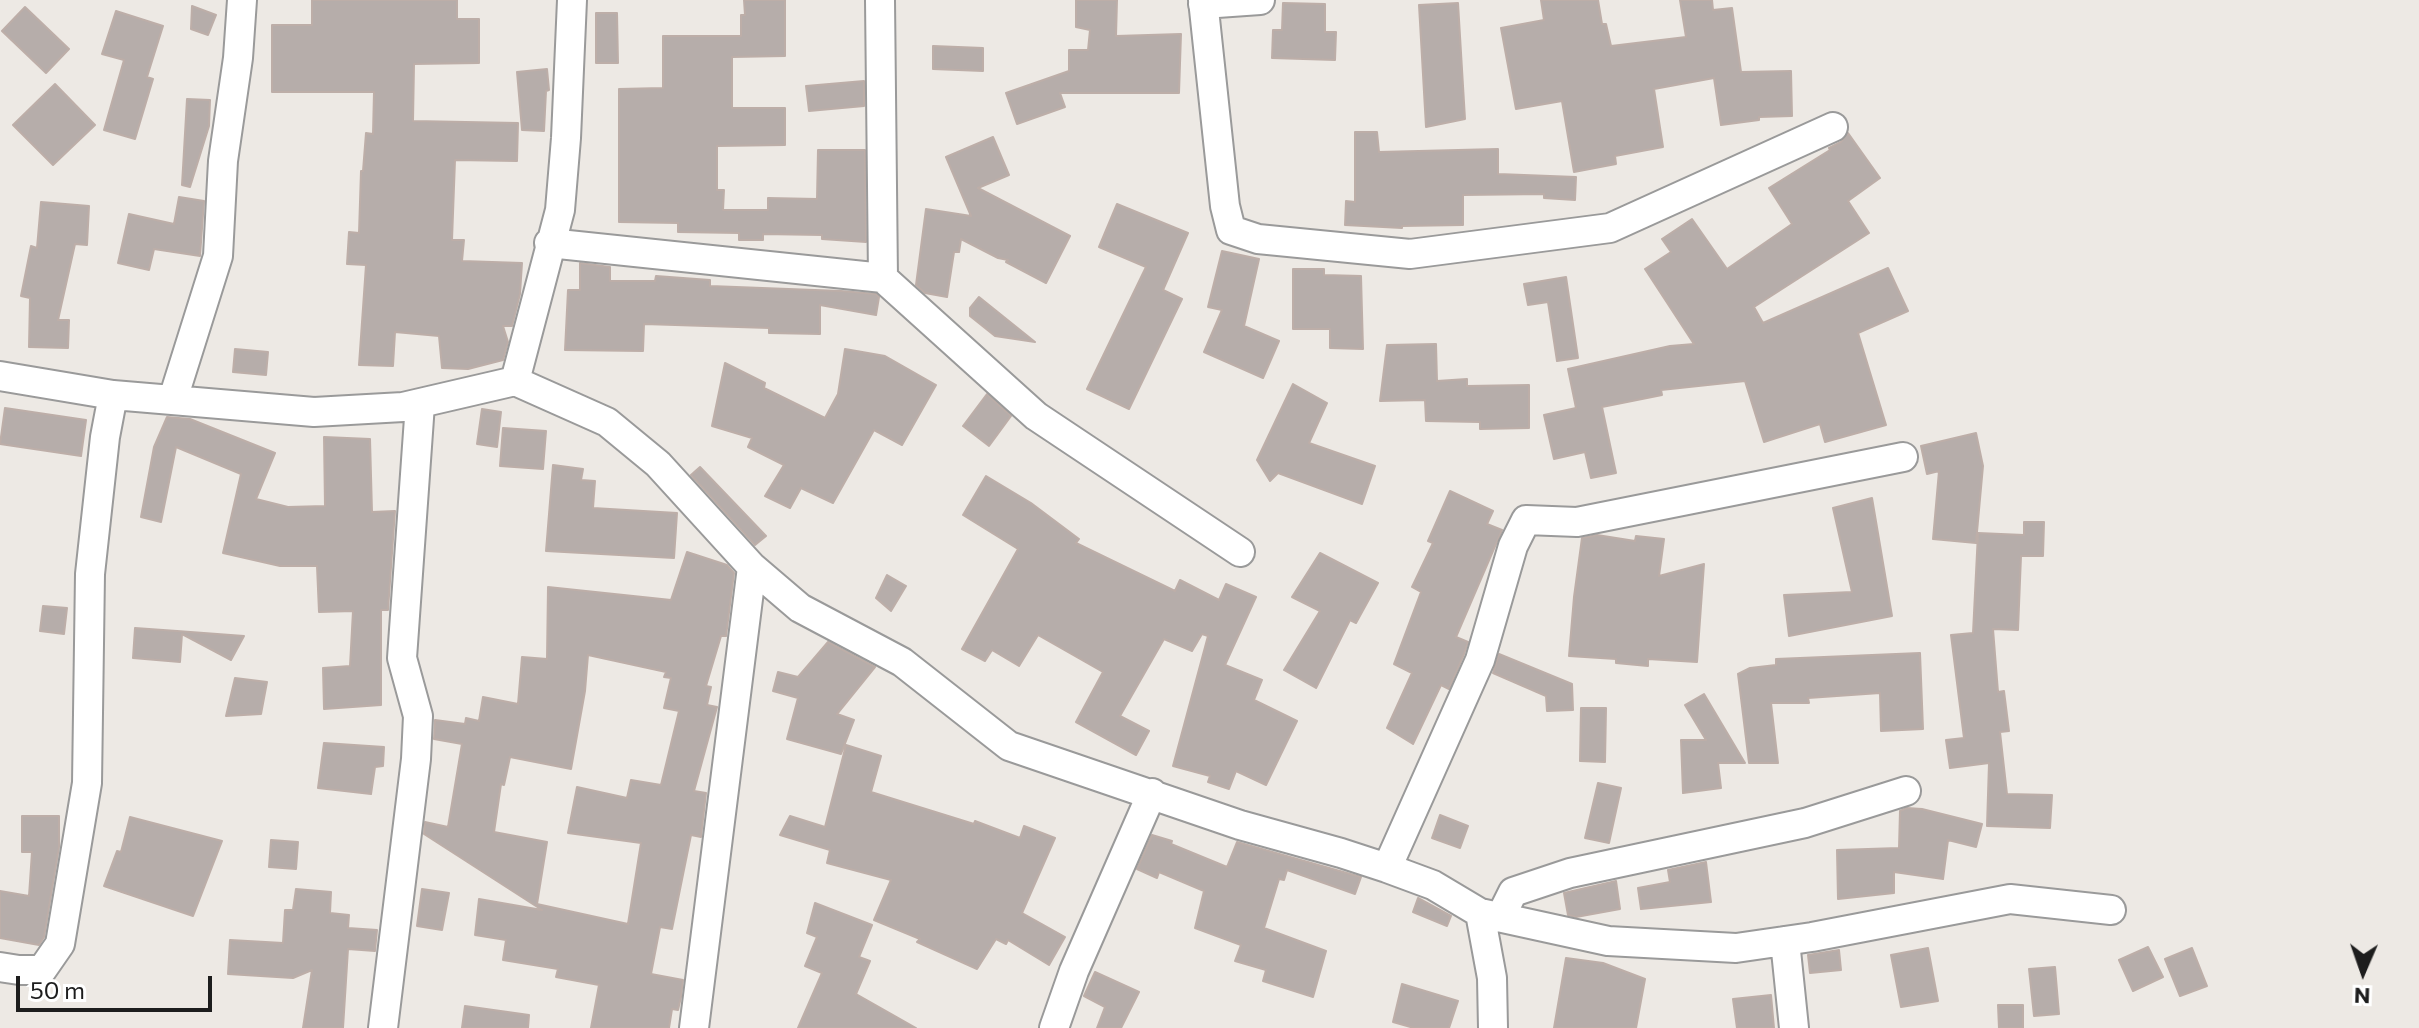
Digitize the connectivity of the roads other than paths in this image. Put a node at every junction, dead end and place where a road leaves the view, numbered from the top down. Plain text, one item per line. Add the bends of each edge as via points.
1 (242, 0) edge
2 (572, 0) edge
3 (880, 0) edge
4 (1260, 0) edge
5 (1203, 2) edge
6 (1833, 127) dead end
7 (549, 243) junction
8 (883, 278) junction
9 (0, 376) edge
10 (515, 381) junction
11 (113, 395) junction
12 (173, 399) junction
13 (420, 404) junction
14 (1903, 457) dead end
15 (1240, 552) dead end
16 (752, 567) junction
17 (1906, 791) dead end
18 (1152, 793) junction
19 (1387, 868) junction
20 (2111, 910) dead end
21 (1490, 914) junction
22 (1785, 941) junction
23 (0, 967) edge
24 (383, 1028) edge
25 (694, 1028) edge
26 (1054, 1028) edge
27 (1493, 1028) edge
28 (1794, 1028) edge

1 - 12 street via 218,256
2 - 7 street via 560,210
3 - 8 street
4 - 5 street
5 - 6 street via 1225,206 1231,230 1258,239 1410,254 1610,228
7 - 8 street
7 - 10 street
8 - 15 street via 1036,416
9 - 11 street
10 - 13 street
10 - 16 street via 607,422 658,464
11 - 12 street
11 - 23 street via 90,574 87,783 60,944 42,970
12 - 13 street via 314,412
13 - 24 street via 402,658 418,716 416,759
14 - 19 street via 1577,522 1526,520 1513,546 1480,660
16 - 18 street via 800,608 902,662 1009,746
16 - 25 street
17 - 21 street via 1805,823 1570,873 1513,892
18 - 19 street
18 - 26 street
19 - 21 street
20 - 22 street via 2010,899
21 - 22 street via 1608,941 1736,948
21 - 27 street
22 - 28 street

